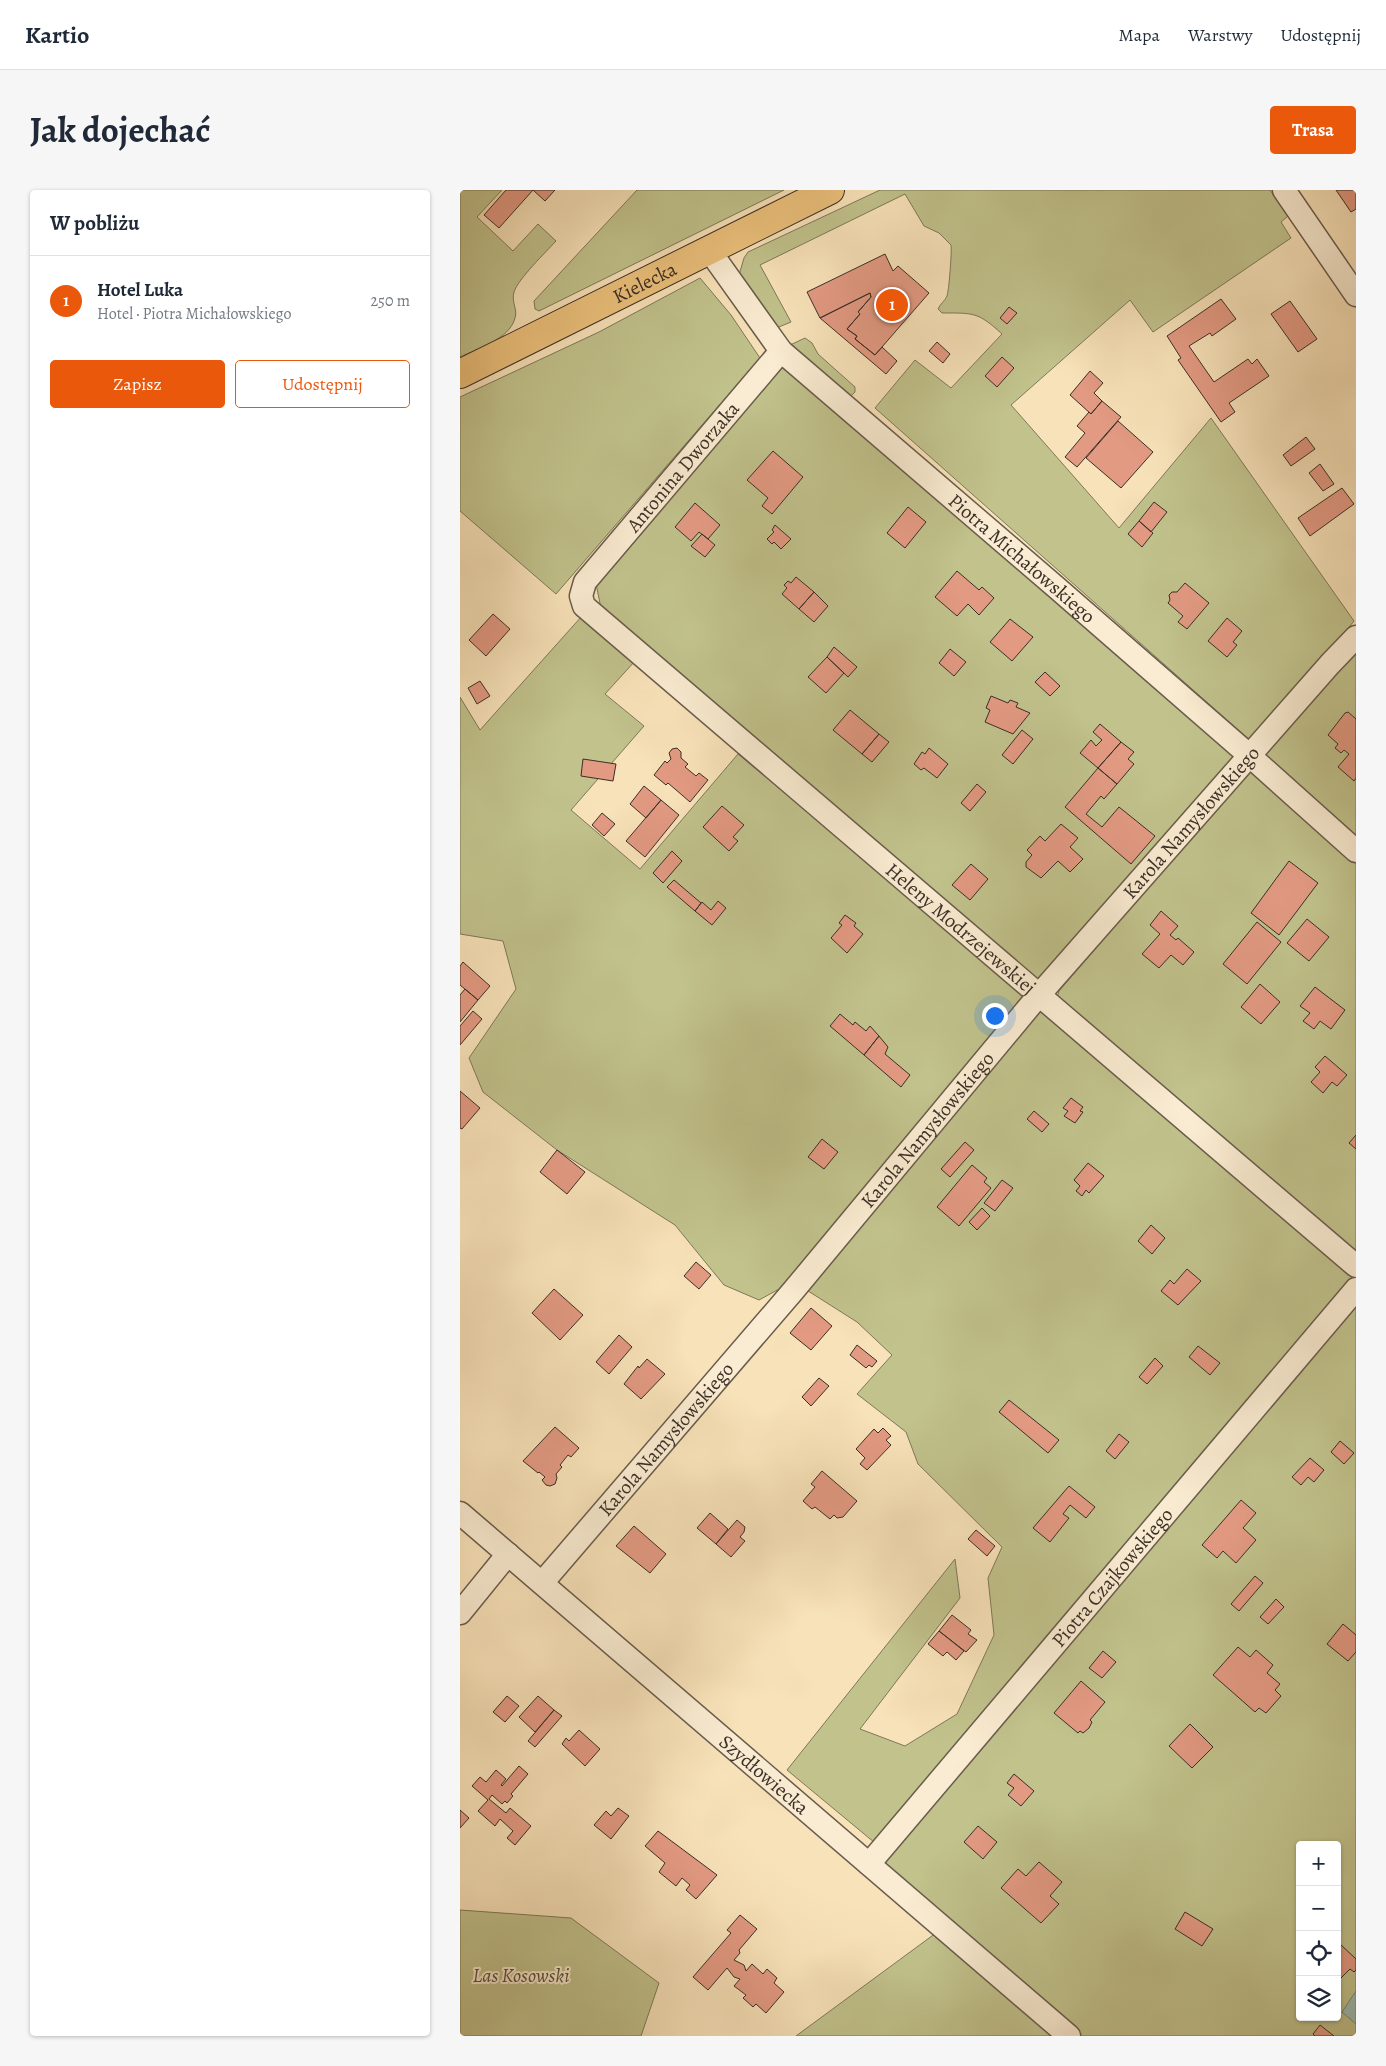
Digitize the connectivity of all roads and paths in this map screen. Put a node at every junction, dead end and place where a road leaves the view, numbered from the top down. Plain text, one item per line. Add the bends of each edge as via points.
1 (830, 190) edge
2 (1284, 190) edge
3 (709, 250) junction
4 (1356, 295) edge
5 (781, 352) junction
6 (460, 374) edge
7 (585, 582) joint
8 (1356, 636) edge
9 (1250, 756) junction
10 (1356, 851) edge
11 (1039, 996) junction
12 (1356, 1266) edge
13 (1356, 1289) edge
14 (460, 1513) edge
15 (508, 1554) junction
16 (542, 1583) junction
17 (460, 1613) edge
18 (869, 1864) junction
19 (1069, 2036) edge

1 - 3 main road, Kielecka
2 - 4 street
3 - 5 street, Piotra Michałowskiego
3 - 6 main road, Kielecka
5 - 7 street, Antonina Dworzaka
5 - 9 street, Piotra Michałowskiego
7 - 11 street, Heleny Modrzejewskiej via 581,596 584,606
8 - 9 street, Karola Namysłowskiego
9 - 10 street, Piotra Michałowskiego
9 - 11 street, Karola Namysłowskiego
11 - 12 street, Heleny Modrzejewskiej
11 - 16 street, Karola Namysłowskiego
13 - 18 street, Piotra Czajkowskiego
14 - 15 street, Szydłowiecka
15 - 16 street, Szydłowiecka
15 - 17 street
16 - 18 street, Szydłowiecka
18 - 19 street, Szydłowiecka

